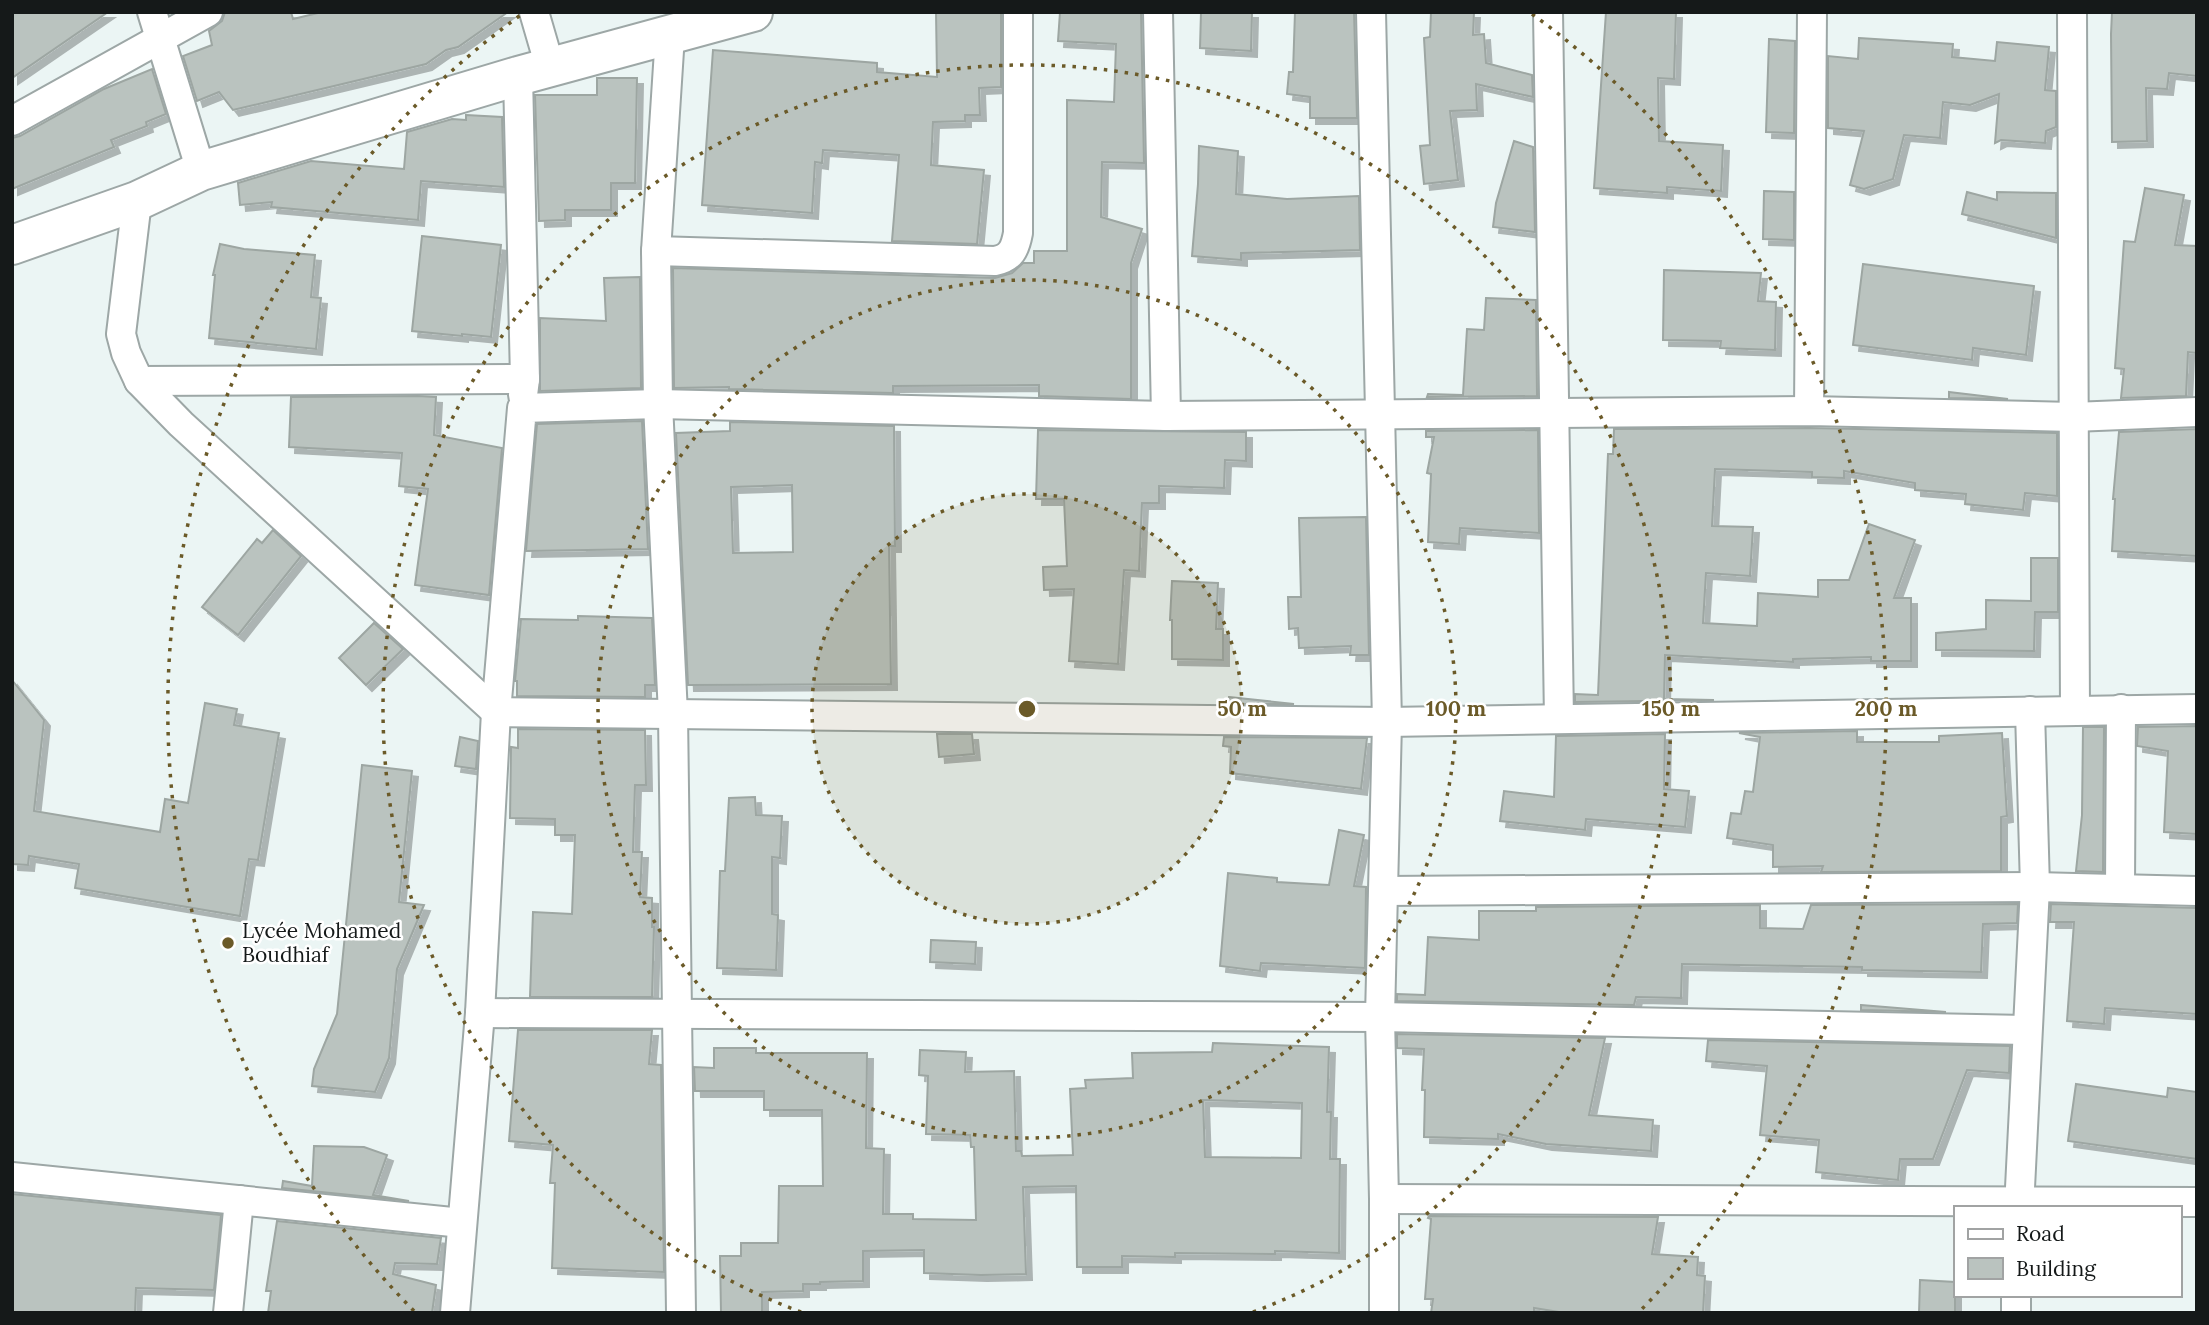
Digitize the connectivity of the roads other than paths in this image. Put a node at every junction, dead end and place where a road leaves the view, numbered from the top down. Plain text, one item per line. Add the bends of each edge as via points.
1 (152, 12) edge
2 (208, 12) edge
3 (534, 12) edge
4 (1018, 12) edge
5 (1158, 12) edge
6 (1371, 12) edge
7 (1548, 12) edge
8 (1812, 12) edge
9 (2072, 12) edge
10 (742, 14) edge
11 (670, 35) junction
12 (160, 40) junction
13 (534, 71) junction
14 (12, 121) edge
15 (201, 171) junction
16 (137, 201) junction
17 (12, 246) edge
18 (656, 251) junction
19 (525, 379) junction
20 (139, 381) junction
21 (658, 404) junction
22 (522, 408) junction
23 (1809, 411) junction
24 (1554, 412) junction
25 (2197, 412) edge
26 (1381, 415) junction
27 (1166, 416) junction
28 (2073, 417) junction
29 (2121, 709) junction
30 (2197, 709) edge
31 (2030, 710) junction
32 (2075, 711) junction
33 (496, 712) junction
34 (673, 714) junction
35 (1559, 719) junction
36 (1387, 722) junction
37 (2035, 887) junction
38 (2119, 889) junction
39 (1383, 891) junction
40 (2197, 891) edge
41 (480, 1013) junction
42 (677, 1014) junction
43 (1380, 1017) junction
44 (2026, 1030) junction
45 (12, 1177) edge
46 (1384, 1199) junction
47 (239, 1200) junction
48 (2197, 1202) edge
49 (2019, 1205) edge
50 (462, 1223) junction
51 (228, 1313) edge
52 (455, 1313) edge
53 (681, 1313) edge
54 (1384, 1313) edge

1 - 12 street
2 - 12 street
3 - 13 street
4 - 18 street via 1018,233 1009,256 995,261
5 - 27 street
6 - 26 street
7 - 24 street
8 - 23 street
9 - 28 street
10 - 11 main road
11 - 13 main road
11 - 18 street
12 - 14 street
12 - 15 street
13 - 15 main road
13 - 19 street
15 - 16 main road
16 - 17 main road
16 - 20 street via 121,334
18 - 21 street
19 - 20 street
19 - 22 street
20 - 33 street
21 - 22 street
21 - 27 street
21 - 34 street
22 - 33 street
23 - 24 street
23 - 28 street
24 - 26 street
24 - 35 street
25 - 28 street
26 - 27 street
26 - 36 street
28 - 32 street
29 - 30 street
29 - 32 street
29 - 38 street
31 - 32 street
31 - 35 street
31 - 37 street
33 - 34 street
33 - 41 street
34 - 36 street
34 - 42 street
35 - 36 street
36 - 39 street
37 - 38 street
37 - 39 street
37 - 44 street
38 - 40 street
39 - 43 street
41 - 42 street
41 - 50 street
42 - 43 street
42 - 53 street
43 - 44 street
43 - 46 street
44 - 49 street
45 - 47 street
46 - 49 street
46 - 54 street
47 - 50 street
47 - 51 street
48 - 49 street
50 - 52 street

